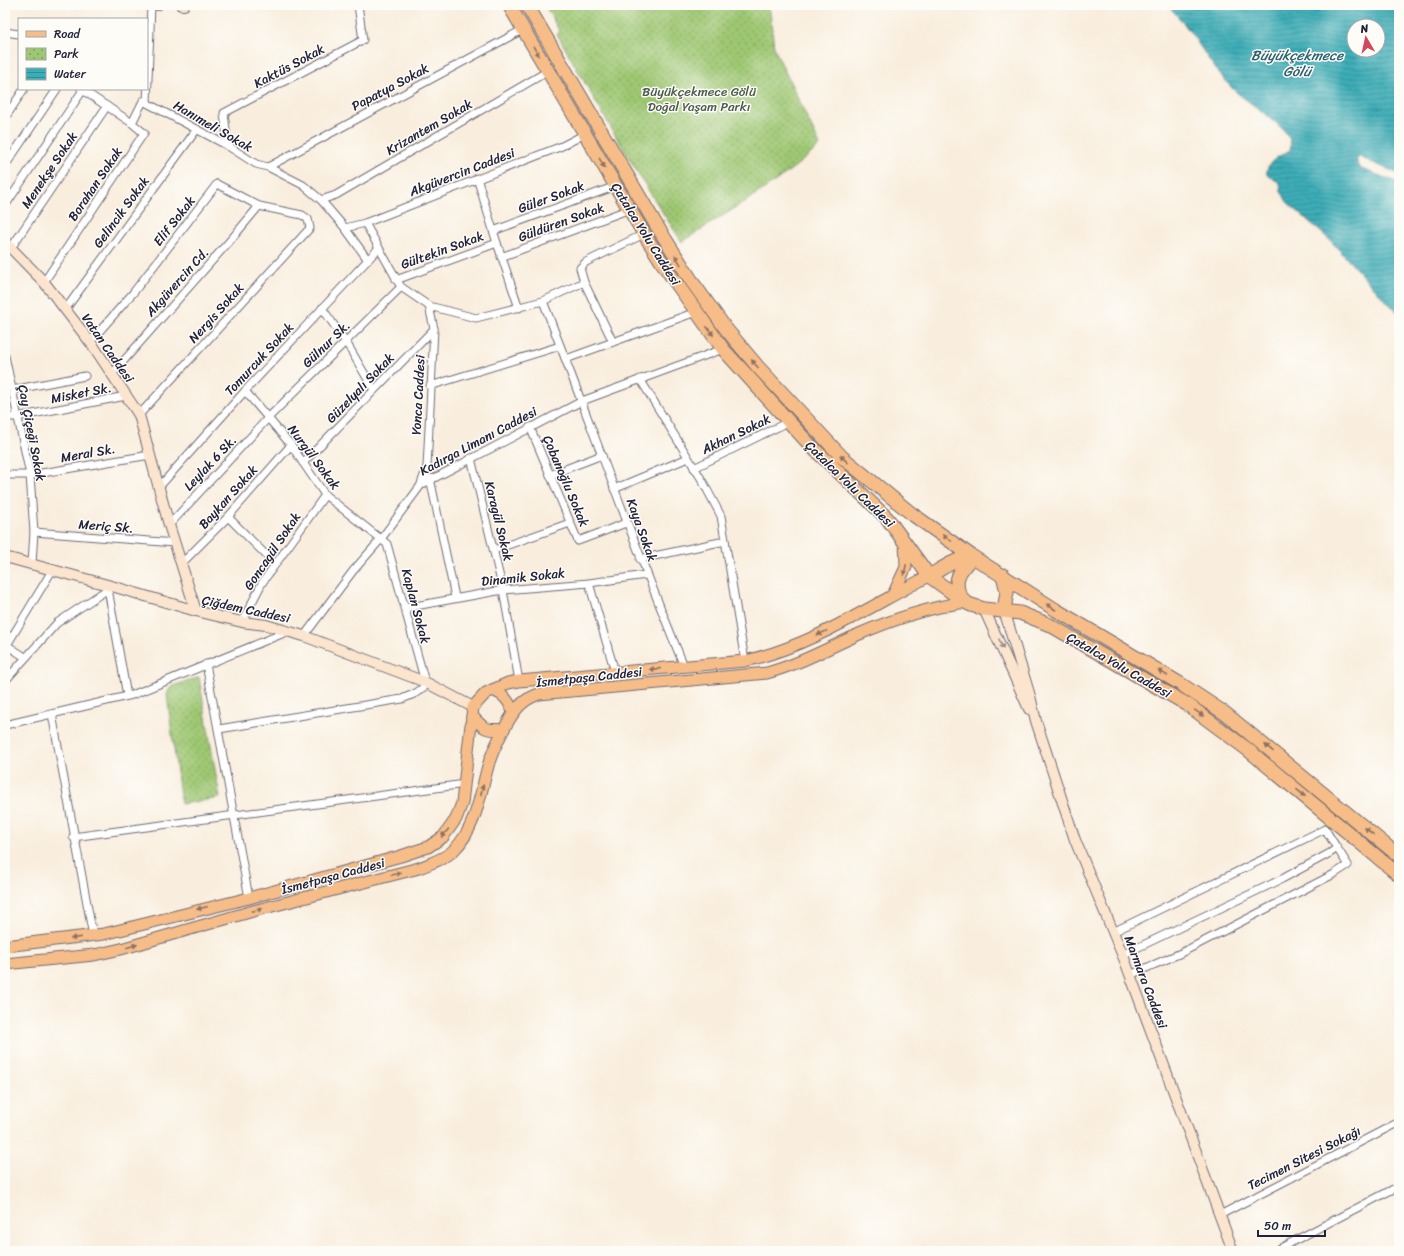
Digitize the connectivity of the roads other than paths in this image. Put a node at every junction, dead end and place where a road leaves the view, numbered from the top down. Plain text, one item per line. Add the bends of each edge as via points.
1 (152, 5) edge
2 (358, 5) edge
3 (509, 5) edge
4 (529, 6) edge
5 (524, 29) junction
6 (5, 32) edge
7 (18, 34) edge
8 (148, 60) edge
9 (548, 71) junction
10 (23, 90) edge
11 (56, 90) edge
12 (82, 90) edge
13 (146, 90) edge
14 (145, 102) junction
15 (106, 106) junction
16 (5, 118) edge
17 (132, 123) junction
18 (197, 129) junction
19 (585, 134) junction
20 (228, 146) junction
21 (5, 166) edge
22 (268, 167) junction
23 (477, 178) junction
24 (616, 186) junction
25 (321, 200) junction
26 (5, 206) edge
27 (258, 206) junction
28 (630, 209) junction
29 (365, 223) junction
30 (310, 228) joint
31 (345, 228) junction
32 (493, 231) junction
33 (644, 234) junction
34 (496, 243) junction
35 (8, 245) edge
36 (378, 249) junction
37 (501, 257) junction
38 (368, 260) junction
39 (396, 280) junction
40 (44, 282) junction
41 (584, 282) junction
42 (401, 287) junction
43 (543, 301) junction
44 (429, 306) junction
45 (322, 308) junction
46 (519, 308) junction
47 (65, 310) junction
48 (696, 312) junction
49 (434, 329) junction
50 (90, 342) junction
51 (346, 342) junction
52 (613, 342) junction
53 (560, 346) junction
54 (723, 349) junction
55 (5, 356) edge
56 (566, 359) junction
57 (6, 365) edge
58 (112, 374) junction
59 (85, 376) dead end
60 (640, 378) junction
61 (430, 386) junction
62 (12, 390) junction
63 (374, 390) junction
64 (245, 391) junction
65 (126, 396) junction
66 (582, 401) junction
67 (139, 415) junction
68 (5, 417) edge
69 (17, 417) junction
70 (268, 418) junction
71 (788, 422) junction
72 (530, 427) junction
73 (291, 445) junction
74 (150, 455) junction
75 (602, 455) junction
76 (471, 458) junction
77 (688, 458) junction
78 (303, 463) junction
79 (694, 468) junction
80 (5, 475) edge
81 (550, 475) junction
82 (30, 476) junction
83 (430, 478) junction
84 (421, 485) junction
85 (159, 487) junction
86 (614, 489) junction
87 (325, 495) junction
88 (228, 517) junction
89 (626, 522) junction
90 (570, 523) junction
91 (169, 525) junction
92 (34, 532) junction
93 (381, 539) junction
94 (725, 541) junction
95 (905, 542) junction
96 (176, 543) junction
97 (494, 550) junction
98 (5, 557) edge
99 (973, 557) junction
100 (640, 559) junction
101 (182, 563) junction
102 (32, 564) junction
103 (275, 564) junction
104 (53, 569) junction
105 (646, 575) junction
106 (1003, 575) junction
107 (929, 576) junction
108 (589, 583) junction
109 (111, 588) junction
110 (503, 590) junction
111 (893, 595) junction
112 (455, 597) junction
113 (964, 602) junction
114 (404, 608) junction
115 (984, 609) junction
116 (1004, 610) junction
117 (196, 611) junction
118 (848, 620) junction
119 (242, 622) junction
120 (289, 631) junction
121 (304, 636) junction
122 (856, 636) junction
123 (6, 645) edge
124 (25, 657) junction
125 (745, 661) junction
126 (206, 664) junction
127 (688, 666) junction
128 (615, 672) junction
129 (694, 680) junction
130 (5, 681) edge
131 (519, 681) junction
132 (426, 684) junction
133 (492, 690) junction
134 (127, 696) junction
135 (473, 711) junction
136 (514, 711) junction
137 (52, 714) junction
138 (1036, 721) junction
139 (5, 725) edge
140 (504, 728) junction
141 (219, 729) junction
142 (465, 784) junction
143 (233, 815) junction
144 (73, 837) junction
145 (1337, 848) junction
146 (1399, 856) edge
147 (370, 864) junction
148 (1399, 875) edge
149 (373, 880) junction
150 (249, 898) junction
151 (219, 904) junction
152 (223, 920) junction
153 (1112, 932) junction
154 (92, 936) junction
155 (5, 946) edge
156 (94, 955) junction
157 (1122, 955) junction
158 (5, 964) edge
159 (1130, 975) junction
160 (1399, 1122) edge
161 (1399, 1186) edge
162 (1220, 1215) junction
163 (1233, 1251) edge
164 (1275, 1251) edge

1 - 8 street
2 - 20 street, Kaktüs Sokak via 363,40 224,113
3 - 5 highway, Çatalca Yolu Caddesi
99 -> 4 highway, Çatalca Yolu Caddesi via 912,514 842,457 777,390 741,348 678,260
5 -> 9 highway, Çatalca Yolu Caddesi
5 - 22 street, Papatya Sokak
6 - 7 street
9 - 19 highway, Çatalca Yolu Caddesi
9 - 25 street, Krizantem Sokak via 336,195
10 - 16 street
11 - 21 street
12 - 15 street
12 - 26 street
13 - 14 street
14 - 17 street
14 - 18 street, Hanımeli Sokak
15 - 17 street
15 - 35 street, Menekşe Sokak
17 - 40 street, Borahan Sokak via 144,133
18 - 20 street, Hanımeli Sokak
18 - 47 street, Gelincik Sokak
19 - 23 street, Akgüvercin Caddesi via 562,146
19 -> 24 highway, Çatalca Yolu Caddesi
20 - 22 street, Hanımeli Sokak via 256,164
22 - 25 street, Hanımeli Sokak via 303,185
23 - 29 street, Akgüvercin Caddesi
23 - 32 street
24 - 28 highway, Çatalca Yolu Caddesi
24 - 32 street, Güler Sokak
25 - 31 street, Hanımeli Sokak
27 - 30 street, Elif Sokak via 302,215 308,219
27 - 50 street, Elif Sokak via 217,184 133,293
27 - 58 street, Akgüvercin Cd.
28 - 33 highway, Çatalca Yolu Caddesi
28 - 37 street, Güldüren Sokak
29 - 31 street, Akgüvercin Caddesi
29 - 36 street
30 - 67 street, Nergis Sokak
31 - 38 street, Hanımeli Sokak
32 - 34 street
33 - 41 street via 586,262 580,268
33 - 48 highway, Çatalca Yolu Caddesi
34 - 37 street
34 - 39 street, Gültekin Sokak
35 - 40 street, Vatan Caddesi
36 - 38 street, Tomurcuk Sokak
36 - 39 street
37 - 46 street
38 - 45 street, Tomurcuk Sokak
39 - 42 street
40 - 47 street, Vatan Caddesi
41 - 43 street
41 - 52 street
42 - 44 street
42 - 51 street, Gülnur Sk.
43 - 46 street
43 - 53 street, Kaya Sokak
44 - 46 street via 476,318
44 - 49 street, Yonca Caddesi
45 - 51 street
45 - 64 street, Tomurcuk Sokak
47 - 50 street, Vatan Caddesi
48 - 52 street
48 -> 54 highway, Çatalca Yolu Caddesi
49 - 61 street, Yonca Caddesi
49 - 63 street, Güzelyalı Sokak
50 - 58 street, Vatan Caddesi
51 - 63 street
51 - 70 street, Gülnur Sk.
52 - 56 street
53 - 56 street, Kaya Sokak
53 - 61 street
54 - 60 street, Kadırga Limanı Caddesi
54 - 71 highway, Çatalca Yolu Caddesi
55 - 57 street, Çay Çiçeği Sokak
56 - 66 street, Kaya Sokak
57 - 62 street, Çay Çiçeği Sokak
58 - 65 street, Vatan Caddesi
59 - 62 street
60 - 66 street, Kadırga Limanı Caddesi
60 - 77 street
61 - 84 street, Yonca Caddesi via 427,468
62 - 69 street, Çay Çiçeği Sokak
63 - 78 street, Güzelyalı Sokak
64 - 70 street, Nurgül Sokak
64 - 85 street, Tomurcuk Sokak
65 - 67 street, Vatan Caddesi
65 - 69 street, Misket Sk.
66 - 72 street, Kadırga Limanı Caddesi
66 - 75 street, Kaya Sokak
67 - 74 street, Vatan Caddesi
68 - 69 street, Misket Sk.
69 - 82 street, Çay Çiçeği Sokak
70 - 73 street, Nurgül Sokak
70 - 91 street, Leylak 6 Sk.
71 - 79 street, Akhan Sokak
71 - 95 highway, Çatalca Yolu Caddesi via 877,506 896,527
72 - 76 street, Kadırga Limanı Caddesi
72 - 81 street, Çobanoğlu Sokak
73 - 78 street, Nurgül Sokak
73 - 88 street, Baykan Sokak
74 - 82 street, Meral Sk.
74 - 85 street, Vatan Caddesi
75 - 81 street
75 - 86 street, Kaya Sokak
76 - 83 street, Kadırga Limanı Caddesi
76 - 97 street, Karagül Sokak
77 - 79 street
77 - 86 street, Akhan Sokak
78 - 87 street, Nurgül Sokak
79 - 94 street via 721,516
80 - 82 street, Meral Sk.
81 - 90 street, Çobanoğlu Sokak
82 - 92 street, Çay Çiçeği Sokak
83 - 84 street, Kadırga Limanı Caddesi
83 - 112 street
84 - 93 street, Kadırga Limanı Caddesi
85 - 91 street, Vatan Caddesi
86 - 89 street, Kaya Sokak
87 - 93 street, Nurgül Sokak
87 - 103 street, Goncagül Sokak
88 - 101 street, Baykan Sokak
88 - 103 street
89 - 90 street, Çobanoğlu Sokak via 578,541
89 - 100 street, Kaya Sokak
90 - 97 street
91 - 96 street, Vatan Caddesi
92 - 96 street, Meriç Sk.
92 - 102 street, Çay Çiçeği Sokak
93 - 114 street, Kaplan Sokak via 388,544
93 - 121 street, Kadırga Limanı Caddesi via 353,571
94 - 100 street
94 - 125 street
95 - 107 highway, Çatalca Yolu Caddesi
95 -> 111 main road via 906,567
96 - 101 street, Vatan Caddesi
97 - 110 street, Karagül Sokak
98 - 102 street, Çiğdem Caddesi
99 - 106 highway, Çatalca Yolu Caddesi
99 - 107 highway via 961,558
99 - 113 highway via 962,567 957,577 956,586
100 - 105 street, Kaya Sokak
101 - 117 street, Vatan Caddesi
102 - 104 street, Çiğdem Caddesi
103 - 119 street, Goncagül Sokak
104 - 109 street, Çiğdem Caddesi
104 - 123 street
105 - 108 street, Dinamik Sokak
105 - 127 street, Kaya Sokak
106 - 116 highway via 1007,592
146 -> 106 highway, Çatalca Yolu Caddesi via 1226,714
107 - 111 main road, İsmetpaşa Caddesi
107 - 113 highway, Çatalca Yolu Caddesi
108 - 110 street, Dinamik Sokak
108 - 128 street
109 - 117 street, Çiğdem Caddesi
109 - 124 street via 56,623
109 - 134 street
110 - 112 street, Dinamik Sokak
110 - 131 street, Karagül Sokak
111 - 118 main road, İsmetpaşa Caddesi
112 - 114 street, Dinamik Sokak
113 - 115 highway, Çatalca Yolu Caddesi
113 - 122 main road, İsmetpaşa Caddesi via 915,613
114 - 132 street, Kaplan Sokak
115 - 116 highway, Çatalca Yolu Caddesi
115 -> 138 street
116 - 138 street
116 -> 148 highway, Çatalca Yolu Caddesi via 1035,618 1050,625 1188,705 1247,749
117 - 119 street, Çiğdem Caddesi
118 - 122 main road
118 -> 125 main road, İsmetpaşa Caddesi via 780,651
119 - 120 street, Çiğdem Caddesi
120 - 121 street, Çiğdem Caddesi
120 - 126 street
121 - 132 street, Çiğdem Caddesi
122 - 129 main road, İsmetpaşa Caddesi via 792,666 767,674
123 - 124 street
124 - 130 street
125 - 127 main road, İsmetpaşa Caddesi
126 - 134 street
126 - 141 street
127 -> 128 main road, İsmetpaşa Caddesi
127 - 129 main road
128 - 131 main road, İsmetpaşa Caddesi
129 - 136 main road, İsmetpaşa Caddesi via 538,694 522,702
131 - 133 main road, İsmetpaşa Caddesi
132 - 135 street, Çiğdem Caddesi
132 - 141 street via 416,693 402,699
133 - 135 main road, İsmetpaşa Caddesi via 480,698
133 - 136 main road via 502,694
134 - 137 street
135 - 140 main road via 481,726 488,730
135 - 142 main road, İsmetpaşa Caddesi
136 - 140 main road, İsmetpaşa Caddesi
137 - 139 street
137 - 144 street
138 - 153 street, Marmara Caddesi via 1075,840
149 -> 140 main road, İsmetpaşa Caddesi via 419,868 441,859 454,850 473,819 492,752
141 - 143 street
142 - 143 street
142 -> 147 main road, İsmetpaşa Caddesi via 456,819 443,837 428,847
143 - 144 street
143 - 150 street
144 - 154 street
145 - 153 street via 1324,829
145 - 157 street via 1282,878
145 - 159 street via 1348,865 1334,874 1181,952
147 - 149 main road
147 - 150 main road, İsmetpaşa Caddesi
152 -> 149 main road, İsmetpaşa Caddesi
150 - 151 main road, İsmetpaşa Caddesi
151 - 152 main road
151 -> 154 main road, İsmetpaşa Caddesi
156 -> 152 main road, İsmetpaşa Caddesi
153 - 157 street, Marmara Caddesi
154 -> 155 main road, İsmetpaşa Caddesi
154 - 156 main road
156 - 158 main road, İsmetpaşa Caddesi
157 - 159 street, Marmara Caddesi
159 - 162 street, Marmara Caddesi
160 - 162 street, Tecimen Sitesi Sokağı
161 - 164 street
162 - 163 street, Marmara Caddesi

